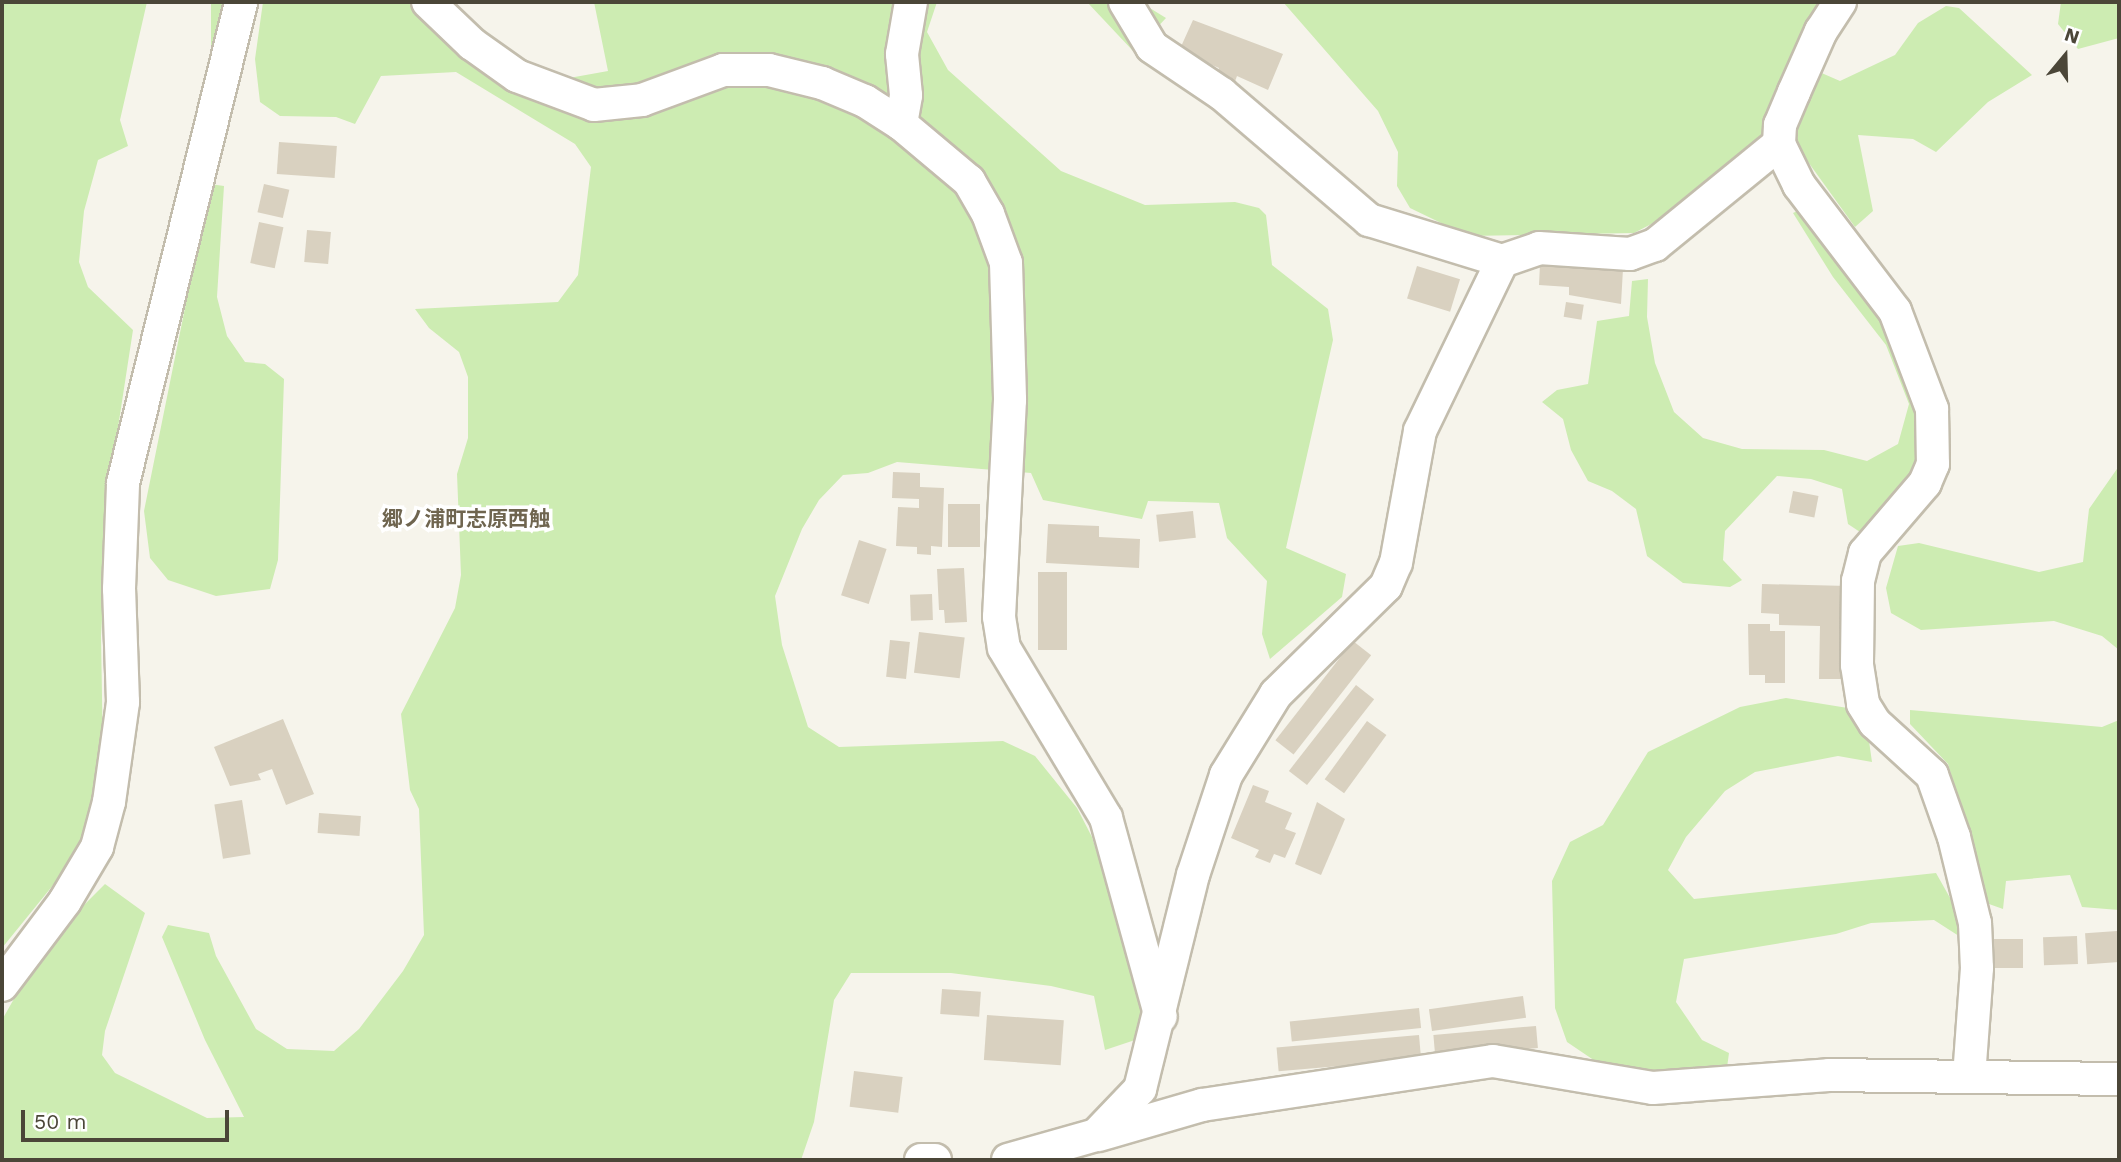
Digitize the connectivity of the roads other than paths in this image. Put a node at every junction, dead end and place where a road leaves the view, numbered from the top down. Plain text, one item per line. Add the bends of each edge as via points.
1 (241, 2) edge
2 (428, 2) edge
3 (911, 2) edge
4 (1125, 2) edge
5 (1840, 2) edge
6 (901, 124) junction
7 (1779, 144) junction
8 (1502, 261) junction
9 (2, 985) edge
10 (1161, 1017) junction
11 (1969, 1076) junction
12 (2119, 1079) edge
13 (1096, 1135) junction
14 (921, 1160) edge
15 (935, 1160) edge
16 (1008, 1160) edge

1 - 9 street via 123,483 119,589 122,702 109,802 97,847 71,891
2 - 6 street via 472,44 517,76 594,105 642,100 723,70 769,70 822,83 865,101
3 - 6 street via 902,54 906,94
4 - 8 street via 1152,47 1222,94 1369,220
5 - 7 street via 1821,31 1794,92 1780,125
6 - 10 street via 969,181 988,214 1006,263 1010,400 999,617 1004,648 1106,818
7 - 8 street via 1655,245 1630,254 1539,248
7 - 11 street via 1799,185 1895,311 1932,409 1933,464 1925,483 1865,553 1858,581 1857,665 1863,704 1875,723 1932,775 1954,837 1975,923 1978,968
8 - 10 street via 1419,431 1396,564 1386,586 1276,694 1226,775 1193,875
10 - 13 street via 1140,1089
11 - 12 street
11 - 13 street via 1829,1075 1653,1088 1493,1061 1202,1105
13 - 16 street
14 - 15 street

